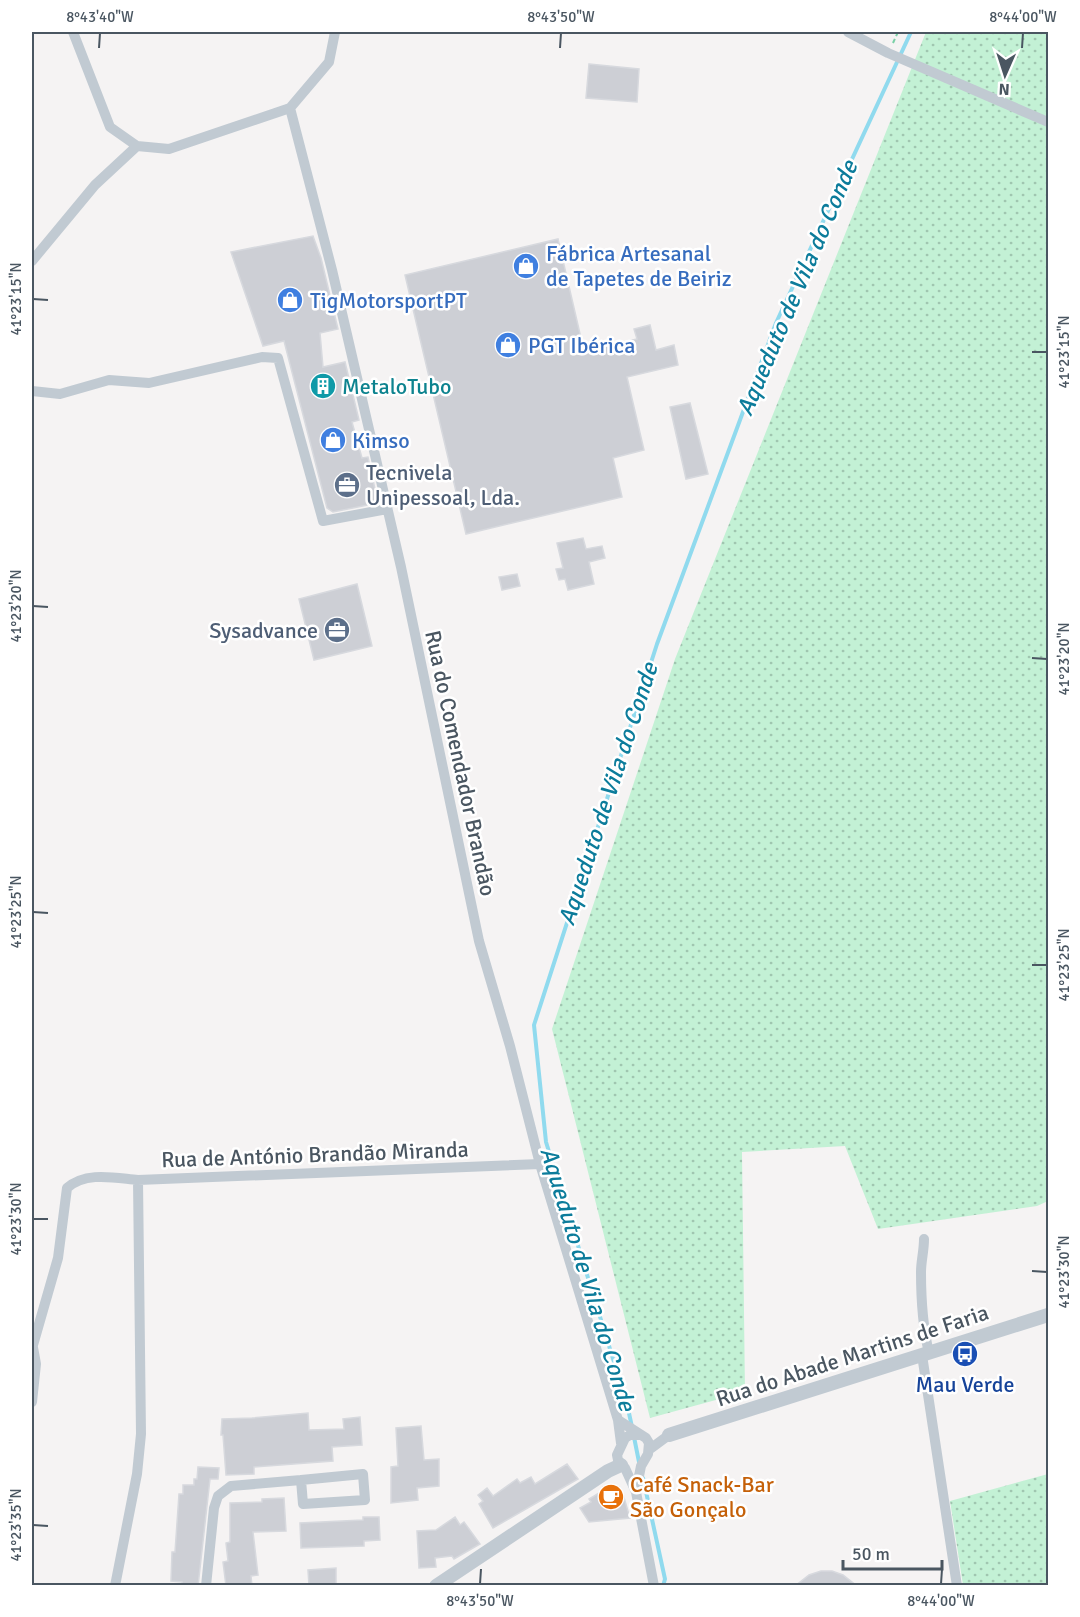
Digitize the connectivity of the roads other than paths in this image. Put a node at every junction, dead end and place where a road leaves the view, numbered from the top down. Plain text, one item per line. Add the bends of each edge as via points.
1 (73, 32) edge
2 (335, 32) edge
3 (848, 32) edge
4 (290, 108) junction
5 (1048, 122) edge
6 (136, 146) junction
7 (32, 261) edge
8 (32, 391) edge
9 (387, 509) junction
10 (540, 1164) junction
11 (138, 1180) junction
12 (924, 1239) dead end
13 (1048, 1315) edge
14 (32, 1344) edge
15 (926, 1354) junction
16 (32, 1402) edge
17 (618, 1420) junction
18 (669, 1435) joint
19 (646, 1441) junction
20 (621, 1443) junction
21 (641, 1466) junction
22 (623, 1467) junction
23 (301, 1479) junction
24 (636, 1492) junction
25 (115, 1586) edge
26 (206, 1586) edge
27 (436, 1586) edge
28 (654, 1586) edge
29 (957, 1586) edge

1 - 6 street via 110,127
2 - 4 street via 329,62
3 - 5 street
4 - 6 street via 169,149
4 - 9 street, Rua do Comendador Brandão
6 - 7 street via 95,185
8 - 9 street via 60,394 109,380 149,382 262,357 278,357 323,520
9 - 10 street, Rua do Comendador Brandão via 479,941
10 - 11 street, Rua de António Brandão Miranda
10 - 17 street, Rua do Comendador Brandão
11 - 14 street via 98,1176 75,1181 67,1188 58,1258
11 - 25 street, Rua de António Brandão Miranda via 141,1434
12 - 15 street via 921,1270
13 - 15 street, Rua do Abade Martins de Faria
14 - 16 street via 36,1364
15 - 18 street, Rua do Abade Martins de Faria
15 - 29 street
17 - 19 street
17 - 20 street, Rua do Comendador Brandão
18 - 19 street
19 - 20 street via 630,1435
19 - 21 street via 646,1461
20 - 22 street via 617,1455
21 - 22 street via 631,1470
21 - 24 street
22 - 24 street
22 - 27 street via 608,1471
23 - 23 street via 303,1504 365,1500 363,1474
23 - 26 street via 231,1486 218,1496
24 - 28 street

